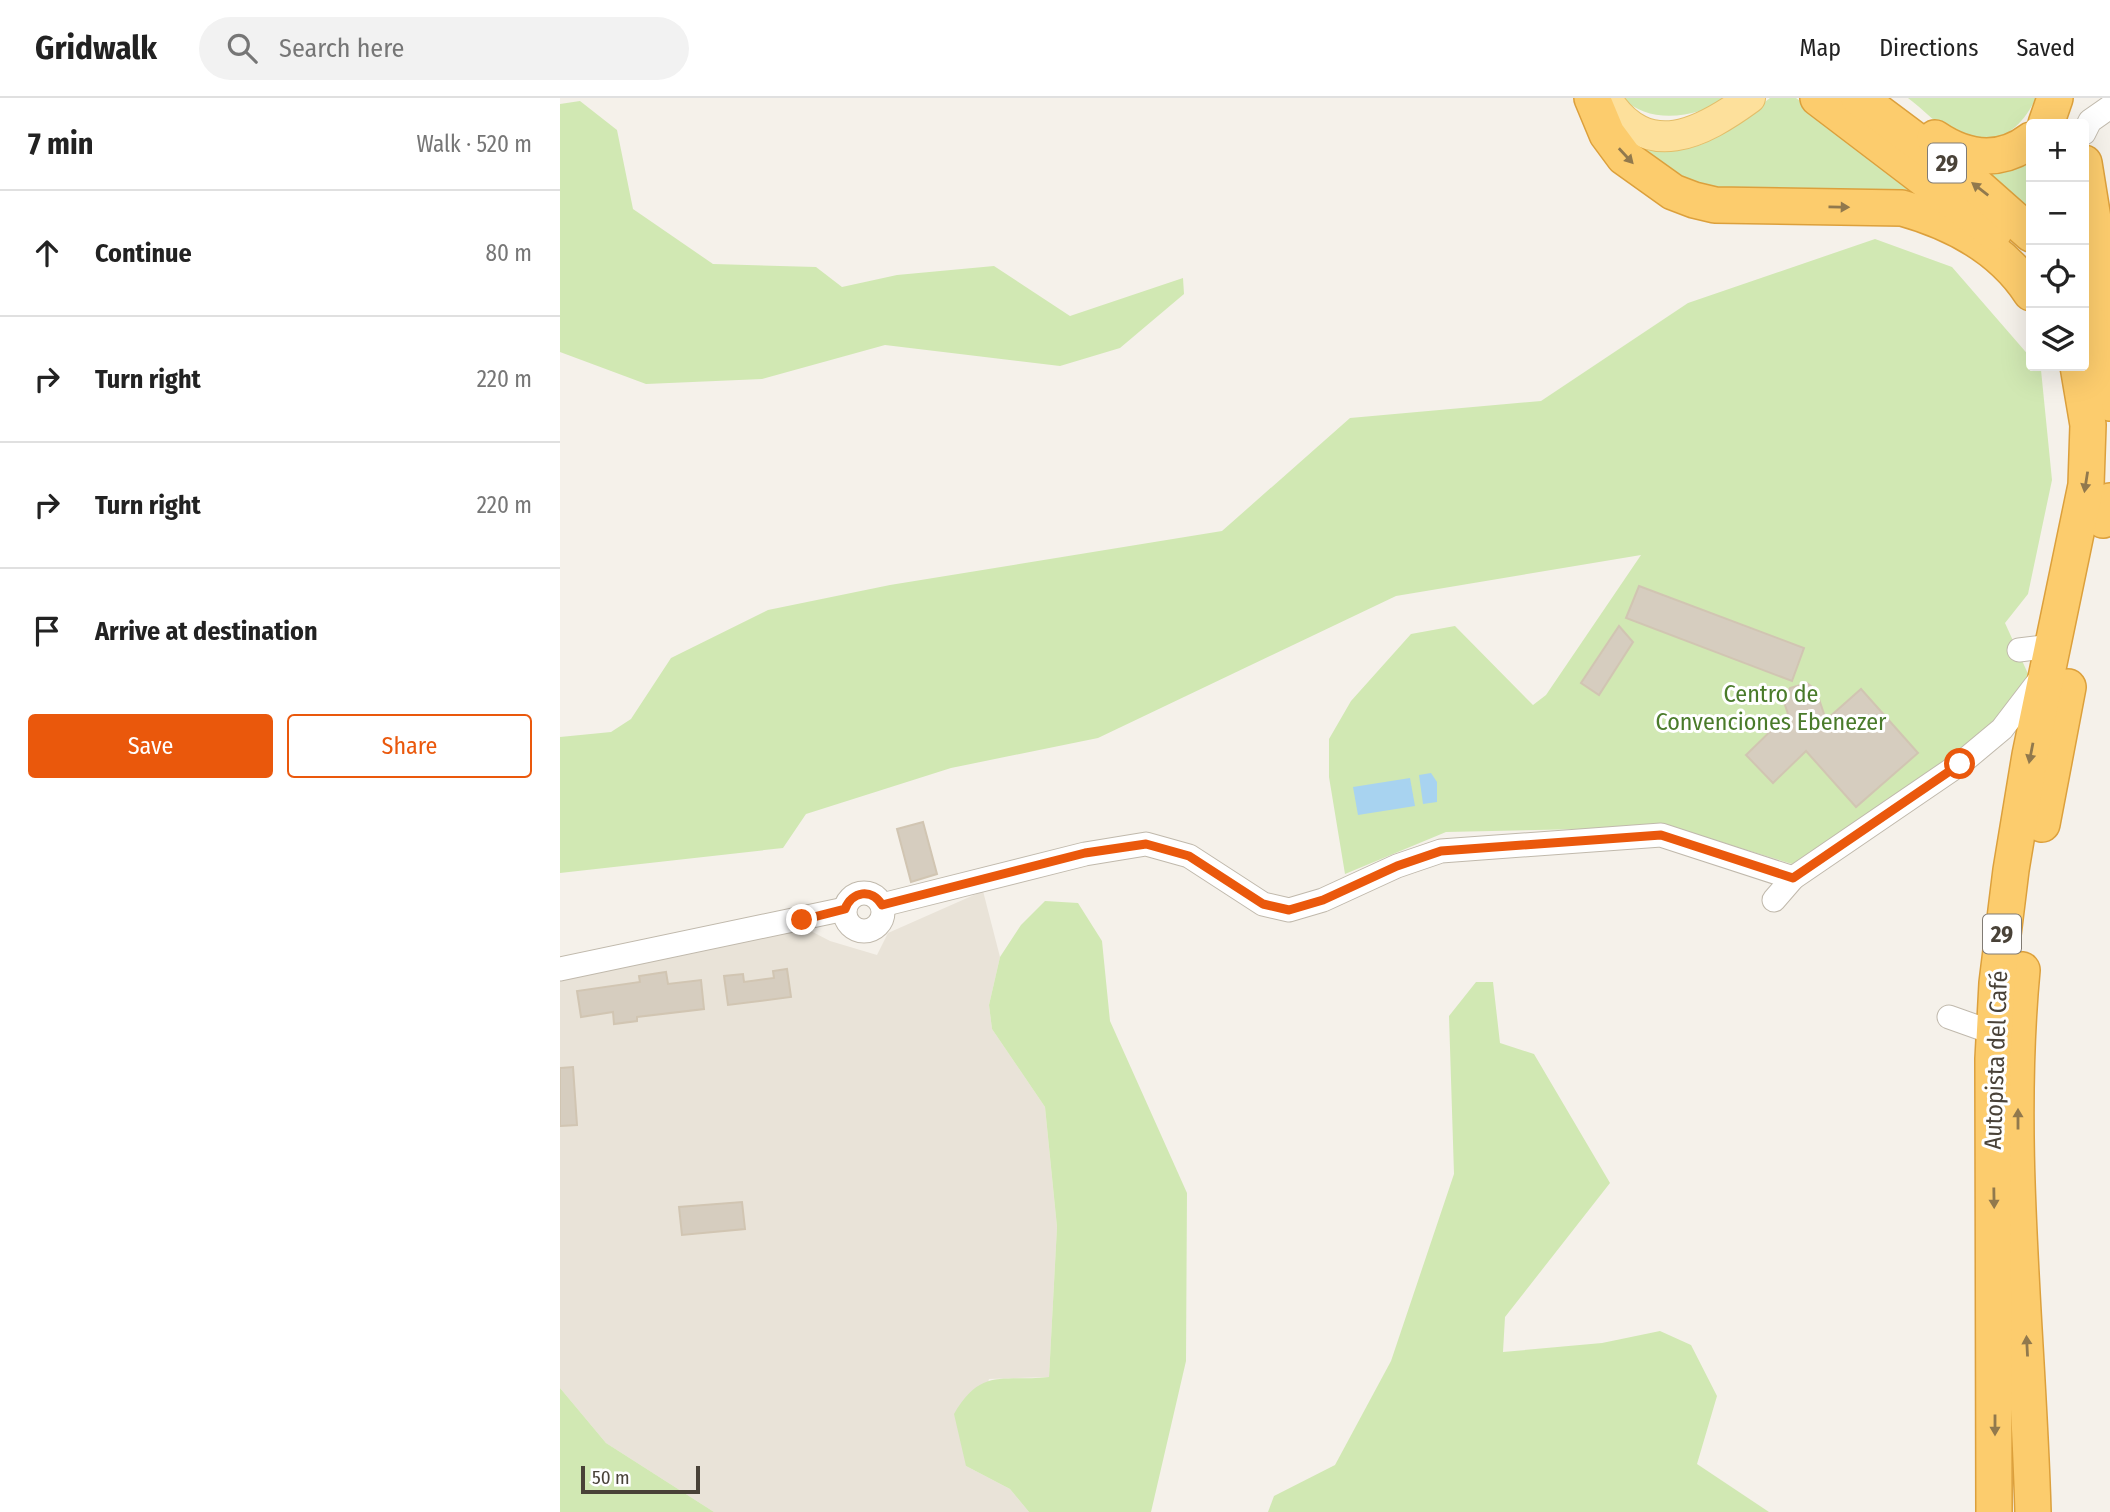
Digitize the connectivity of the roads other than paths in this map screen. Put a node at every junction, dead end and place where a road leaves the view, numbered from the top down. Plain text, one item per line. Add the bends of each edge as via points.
1 (1592, 98) edge
2 (1606, 98) edge
3 (1750, 98) edge
4 (1818, 98) edge
5 (1858, 98) edge
6 (1880, 98) edge
7 (2055, 98) edge
8 (2070, 98) edge
9 (2102, 98) edge
10 (2110, 105) edge
11 (2048, 119) edge
12 (2076, 119) edge
13 (2089, 123) edge
14 (2026, 143) edge
15 (2087, 182) edge
16 (2026, 229) edge
17 (2026, 267) edge
18 (2026, 287) edge
19 (2110, 324) edge
20 (2089, 325) edge
21 (2069, 371) edge
22 (2080, 371) edge
23 (2099, 414) edge
24 (2110, 481) edge
25 (2107, 510) edge
26 (2039, 655) junction
27 (1793, 878) junction
28 (1774, 900) dead end
29 (560, 969) edge
30 (1949, 1017) dead end
31 (1994, 1033) junction
32 (1994, 1512) edge
33 (2033, 1512) edge

1 -> 18 highway via 1607,134 1624,157 1673,192 1716,205 1902,208 1971,235 2003,260
2 - 3 main road via 1630,124 1666,137 1701,129
4 - 17 highway, 29 via 1975,215
16 -> 5 highway, 29 via 1979,187
6 - 14 highway via 1959,152 2002,155
7 - 11 highway
8 - 12 highway
9 - 10 street
10 - 13 street
15 - 19 highway
20 - 23 highway, Autopista del Café / 29 via 2097,344
21 - 23 highway
22 - 23 highway, Autopista del Café / 29
23 -> 26 highway, Autopista del Café / 29 via 2086,485
24 - 25 highway, Autopista del Café / 29
33 -> 25 highway, Autopista del Café / 29 via 2018,1208 2021,974 2046,800
26 - 27 street via 2002,729 1960,764
26 -> 31 highway, Autopista del Café / 29
27 - 28 street
27 - 29 street via 1661,835 1441,851 1289,910 1263,904 1189,856 1146,844 1085,853 882,905 880,923 864,931 852,927 845,909
30 - 31 street
31 -> 32 highway, Autopista del Café / 29

